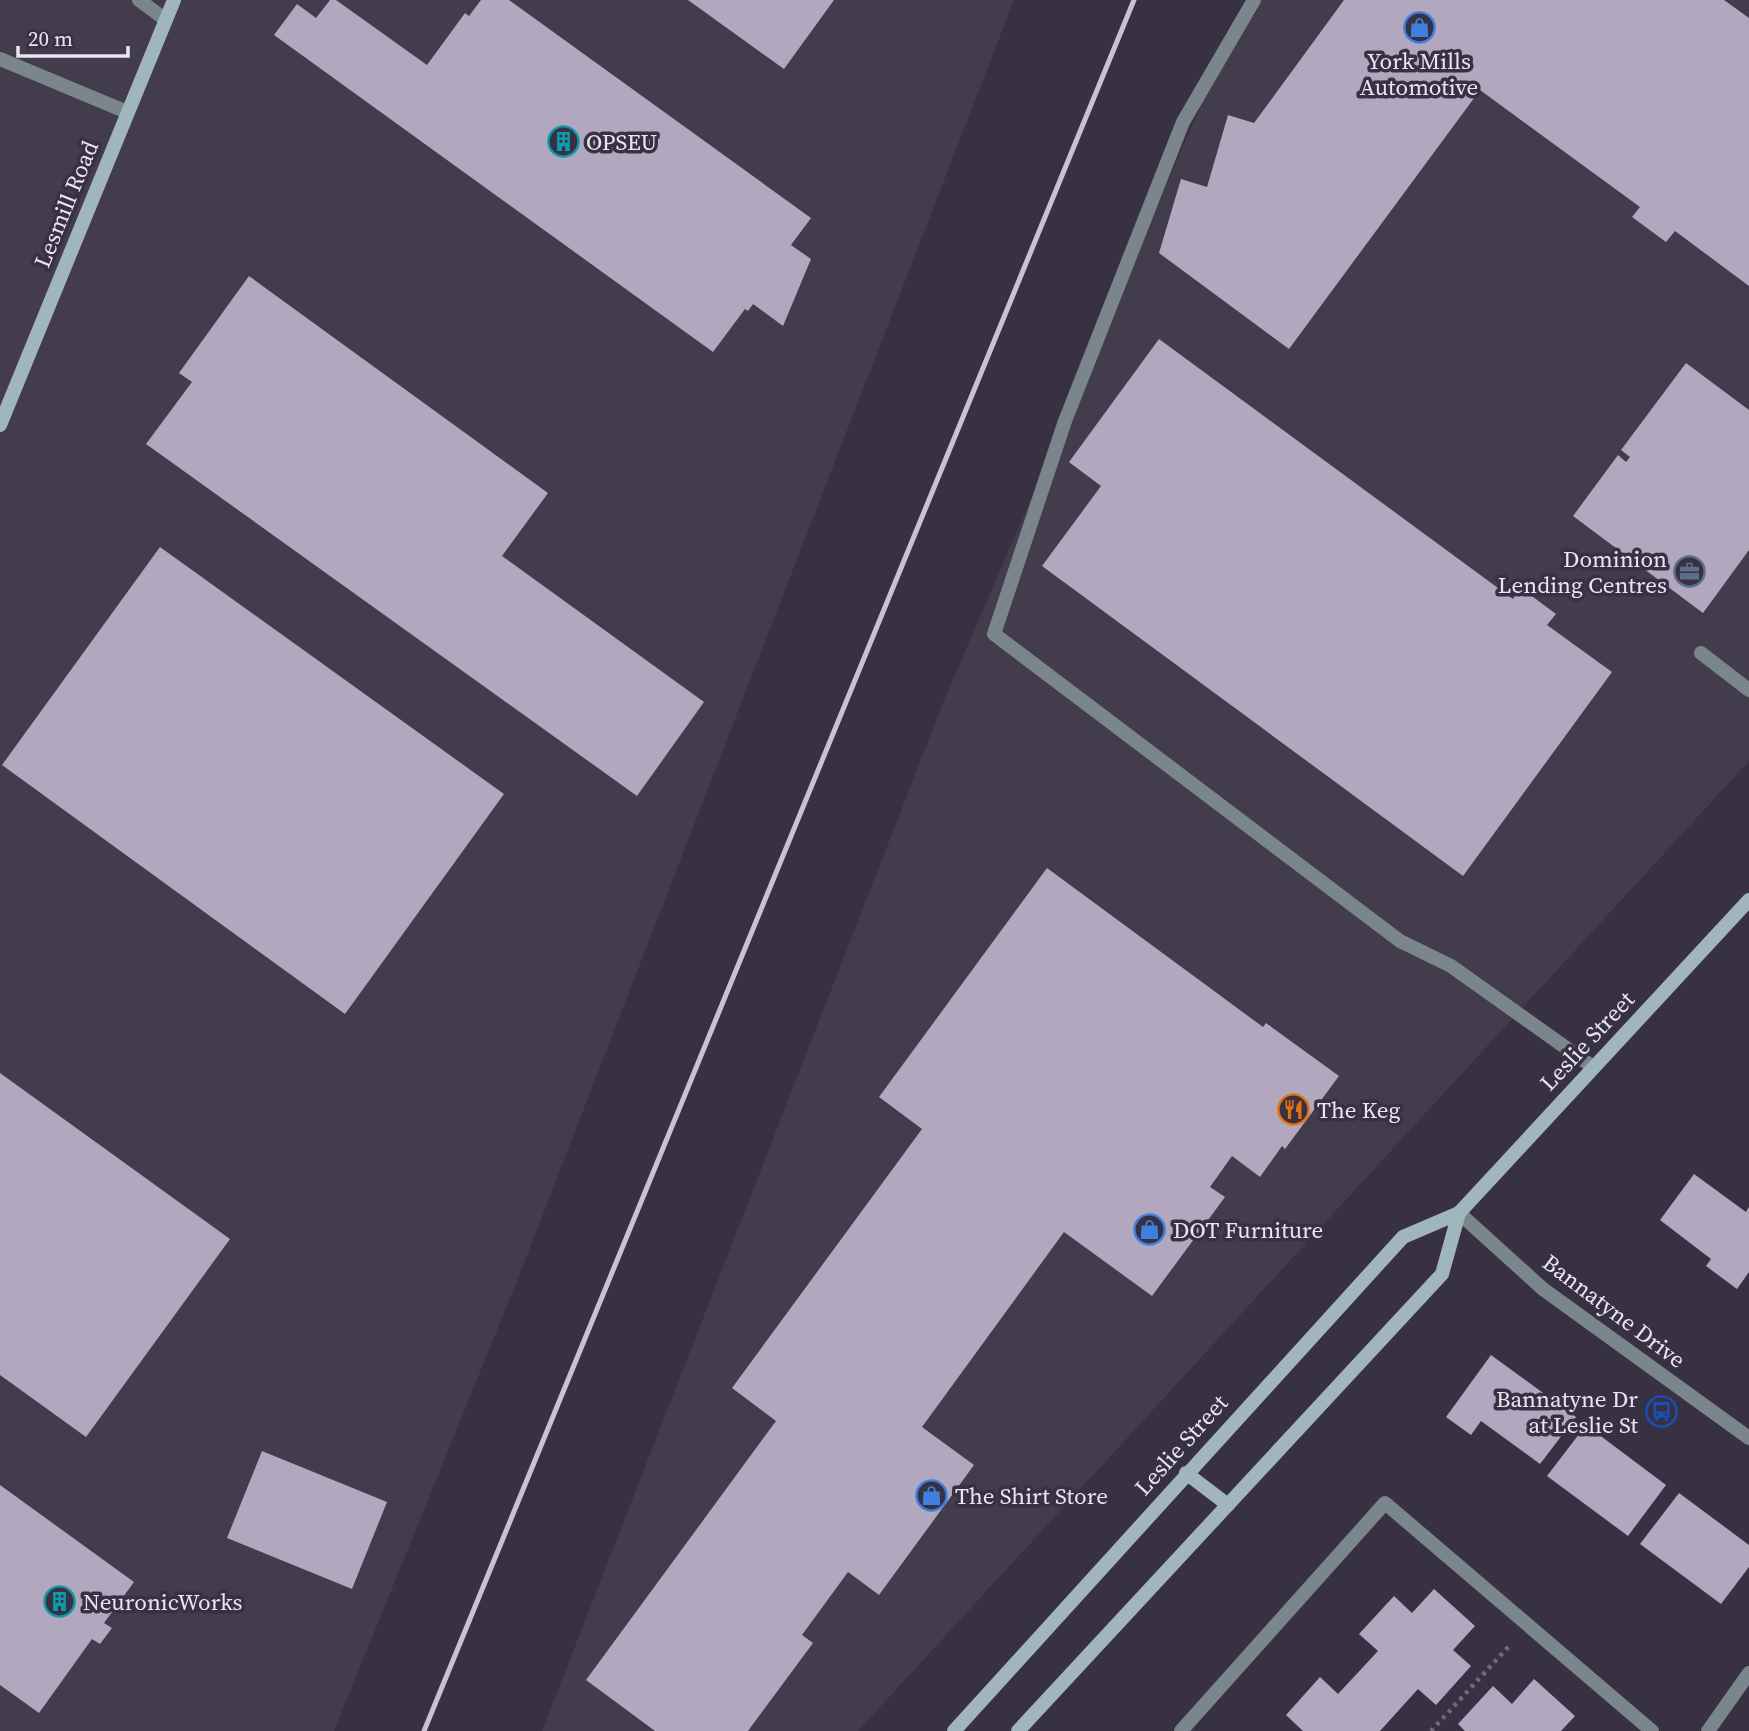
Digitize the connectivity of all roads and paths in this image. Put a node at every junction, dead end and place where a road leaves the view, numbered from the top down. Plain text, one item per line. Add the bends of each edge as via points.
1 (139, 0) edge
2 (174, 0) edge
3 (1254, 0) edge
4 (166, 20) junction
5 (0, 58) edge
6 (127, 112) junction
7 (4, 401) edge
8 (0, 425) edge
9 (1701, 653) dead end
10 (1749, 690) edge
11 (1749, 900) edge
12 (1593, 1067) junction
13 (1459, 1213) junction
14 (1749, 1438) edge
15 (1186, 1473) junction
16 (1228, 1505) junction
17 (1528, 1625) junction
18 (1749, 1672) edge
19 (954, 1731) edge
20 (1018, 1731) edge
21 (1181, 1731) edge
22 (1431, 1731) edge
23 (1651, 1731) edge
24 (1708, 1731) edge

1 - 4 street
2 - 4 main road, Lesmill Road
3 - 12 street via 1183,122 1065,421 994,634 1400,941 1451,966
4 - 6 main road, Lesmill Road
5 - 6 street
6 - 7 main road, Lesmill Road
7 - 8 main road, Lesmill Road
9 - 10 street
11 - 12 main road, Leslie Street
12 - 13 main road, Leslie Street
13 - 14 street, Bannatyne Drive via 1543,1289
13 - 15 main road, Leslie Street via 1404,1237
13 - 16 main road, Leslie Street via 1442,1274
15 - 16 main road
15 - 19 main road, Leslie Street
16 - 20 main road, Leslie Street
17 - 21 street via 1385,1503
17 - 22 path
17 - 23 street
18 - 24 street

